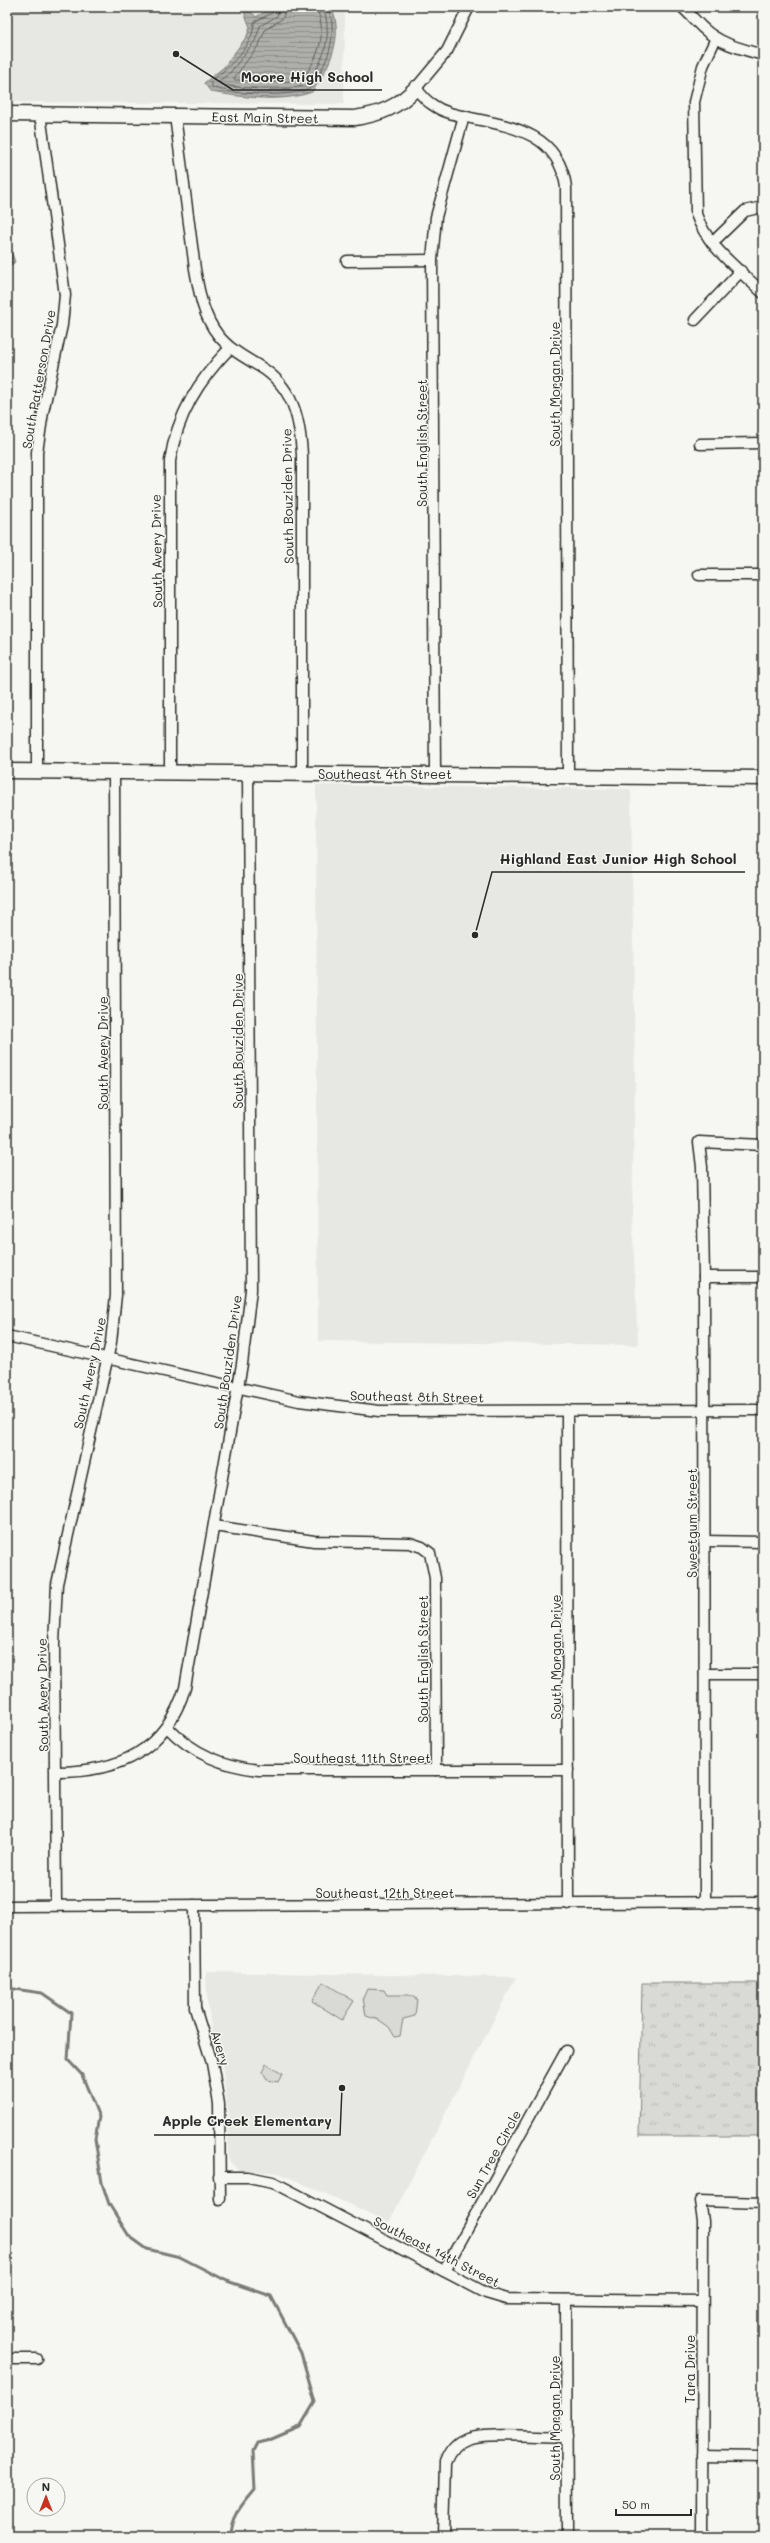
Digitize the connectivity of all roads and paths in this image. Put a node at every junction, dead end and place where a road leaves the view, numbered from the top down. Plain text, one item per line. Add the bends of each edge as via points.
1 (469, 7) edge
2 (682, 7) edge
3 (716, 38) junction
4 (763, 55) edge
5 (416, 88) junction
6 (7, 114) edge
7 (40, 114) junction
8 (175, 116) junction
9 (464, 116) junction
10 (763, 207) edge
11 (712, 243) junction
12 (432, 260) junction
13 (347, 261) dead end
14 (741, 271) junction
15 (763, 292) edge
16 (695, 320) dead end
17 (230, 348) junction
18 (700, 444) dead end
19 (763, 444) edge
20 (698, 575) dead end
21 (763, 575) edge
22 (7, 771) edge
23 (37, 771) junction
24 (114, 771) junction
25 (170, 772) junction
26 (248, 772) junction
27 (302, 773) junction
28 (435, 774) junction
29 (568, 775) junction
30 (763, 778) edge
31 (763, 1145) edge
32 (704, 1277) junction
33 (763, 1278) edge
34 (7, 1336) edge
35 (107, 1358) junction
36 (238, 1388) junction
37 (703, 1409) junction
38 (566, 1410) junction
39 (763, 1410) edge
40 (214, 1526) junction
41 (704, 1541) junction
42 (763, 1542) edge
43 (705, 1674) junction
44 (763, 1674) edge
45 (167, 1728) junction
46 (436, 1770) junction
47 (568, 1770) junction
48 (56, 1772) junction
49 (763, 1902) edge
50 (705, 1903) junction
51 (568, 1904) junction
52 (56, 1905) junction
53 (194, 1905) junction
54 (7, 1906) edge
55 (566, 2051) dead end
56 (219, 2177) junction
57 (220, 2199) dead end
58 (763, 2202) edge
59 (444, 2271) junction
60 (566, 2300) junction
61 (702, 2301) junction
62 (36, 2358) dead end
63 (7, 2359) edge
64 (567, 2436) junction
65 (702, 2456) junction
66 (763, 2456) edge
67 (443, 2536) edge
68 (567, 2536) edge
69 (702, 2536) edge

1 - 5 street, East Main Street via 447,51
2 - 3 street via 704,30
3 - 4 street
3 - 11 street via 703,66 693,116 696,214
5 - 8 main road, East Main Street via 392,109 355,118
5 - 9 street, South Morgan Drive via 434,106
6 - 7 main road, East Main Street
7 - 8 main road, East Main Street
7 - 23 street, South Patterson Drive via 65,294 62,326 37,452
8 - 17 street, South Bouziden Drive via 199,293 210,323
9 - 12 street, South English Street via 436,217
9 - 29 street, South Morgan Drive via 512,128 536,138 556,155 564,171 567,222
10 - 11 street via 745,211
11 - 14 street
12 - 13 street
12 - 28 street, South English Street
14 - 15 street
14 - 16 street
17 - 25 street, South Avery Drive via 206,374 188,402 176,430 170,461
17 - 27 street, South Bouziden Drive via 262,368 281,384 293,402 301,433
18 - 19 street
20 - 21 street
22 - 23 main road, Southeast 4th Street
23 - 24 main road, Southeast 4th Street
24 - 25 main road, Southeast 4th Street
24 - 35 street, South Avery Drive via 116,1295
25 - 26 main road, Southeast 4th Street
26 - 27 main road, Southeast 4th Street
26 - 36 street, South Bouziden Drive via 251,1290
27 - 28 main road, Southeast 4th Street
28 - 29 main road, Southeast 4th Street
29 - 30 main road, Southeast 4th Street
31 - 32 street, Sweetgum Street via 699,1142 702,1167
32 - 33 street
32 - 37 street, Sweetgum Street
34 - 35 street, Southeast 8th Street
35 - 36 street, Southeast 8th Street
35 - 48 street, South Avery Drive via 57,1584 54,1643
36 - 38 street, Southeast 8th Street via 326,1406 373,1411
36 - 40 street, South Bouziden Drive
37 - 38 street, Southeast 8th Street
37 - 39 street, Southeast 8th Street
37 - 41 street, Sweetgum Street
38 - 47 street, South Morgan Drive
40 - 45 street, South Bouziden Drive via 186,1688
40 - 46 street, South English Street via 314,1541 410,1543 427,1550 432,1559 435,1578
41 - 42 street
41 - 43 street, Sweetgum Street
43 - 44 street
43 - 50 street, Sweetgum Street
45 - 46 street, Southeast 11th Street via 202,1754 239,1768
45 - 48 street, South Bouziden Drive via 159,1737 121,1763 80,1772
46 - 47 street, Southeast 11th Street
47 - 51 street, South Morgan Drive
48 - 52 street, South Avery Drive
49 - 50 street, Southeast 12th Street
50 - 51 street, Southeast 12th Street
51 - 53 street, Southeast 12th Street
52 - 53 street, Southeast 12th Street
52 - 54 street, Southeast 12th Street
53 - 56 street, Avery via 195,2008 217,2081
55 - 59 street, Sun Tree Circle
56 - 57 street, Avery
56 - 59 street, Southeast 14th Street via 248,2177 273,2182
58 - 61 street, Tara Drive via 700,2201 703,2221
59 - 60 street, Southeast 14th Street via 486,2293 506,2299
60 - 61 street, Southeast 14th Street
60 - 64 street, South Morgan Drive
61 - 65 street, Tara Drive
62 - 63 street
64 - 67 street via 477,2437 454,2447 447,2457 444,2470
64 - 68 street, South Morgan Drive
65 - 66 street
65 - 69 street, Tara Drive

